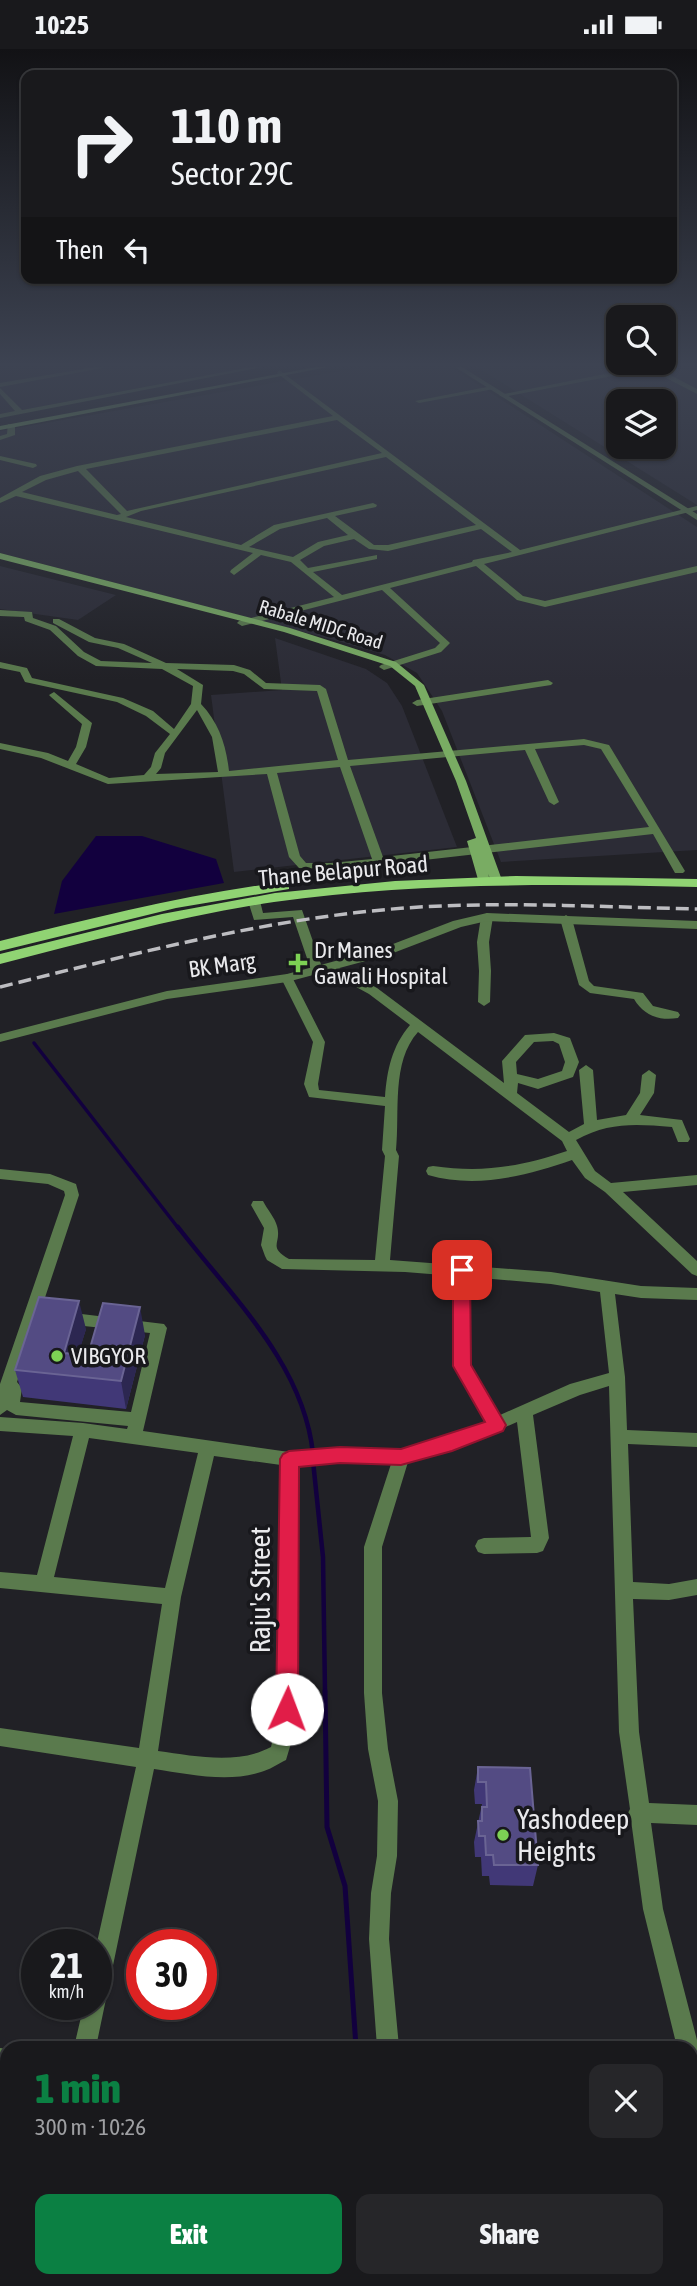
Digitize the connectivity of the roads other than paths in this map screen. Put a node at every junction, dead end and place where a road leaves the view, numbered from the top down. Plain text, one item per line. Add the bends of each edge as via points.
1 (67, 471) edge
2 (83, 471) edge
3 (314, 471) edge
4 (412, 471) edge
5 (629, 471) edge
6 (14, 493) junction
7 (0, 501) edge
8 (373, 505) dead end
9 (694, 511) edge
10 (328, 515) junction
11 (122, 516) junction
12 (483, 526) junction
13 (355, 536) junction
14 (242, 548) junction
15 (517, 552) junction
16 (257, 553) junction
17 (373, 557) dead end
18 (0, 558) edge
19 (294, 559) junction
20 (476, 562) junction
21 (309, 569) junction
22 (697, 569) edge
23 (234, 572) dead end
24 (382, 586) junction
25 (340, 598) junction
26 (0, 613) edge
27 (29, 614) junction
28 (246, 622) junction
29 (0, 665) edge
30 (388, 666) junction
31 (173, 668) junction
32 (548, 683) dead end
33 (54, 695) dead end
34 (422, 702) junction
35 (197, 704) junction
36 (176, 733) junction
37 (0, 746) edge
38 (529, 747) junction
39 (445, 756) junction
40 (344, 763) junction
41 (71, 764) junction
42 (271, 771) junction
43 (224, 775) junction
44 (147, 778) junction
45 (554, 802) dead end
46 (656, 830) junction
47 (481, 849) junction
48 (377, 860) junction
49 (679, 871) junction
50 (697, 871) edge
51 (490, 878) junction
52 (697, 883) edge
53 (254, 901) junction
54 (487, 917) junction
55 (566, 919) junction
56 (697, 925) edge
57 (0, 946) edge
58 (0, 959) edge
59 (323, 969) junction
60 (287, 978) junction
61 (484, 1002) dead end
62 (674, 1015) dead end
63 (418, 1024) junction
64 (0, 1038) edge
65 (586, 1070) dead end
66 (649, 1075) dead end
67 (511, 1077) junction
68 (511, 1092) junction
69 (391, 1102) junction
70 (630, 1119) junction
71 (591, 1126) junction
72 (568, 1137) junction
73 (683, 1139) dead end
74 (575, 1154) junction
75 (433, 1171) dead end
76 (0, 1174) edge
77 (697, 1180) edge
78 (610, 1188) junction
79 (258, 1205) dead end
80 (382, 1266) junction
81 (462, 1270) junction
82 (697, 1270) edge
83 (607, 1286) junction
84 (697, 1294) edge
85 (32, 1315) junction
86 (26, 1355) edge
87 (617, 1377) junction
88 (0, 1408) edge
89 (524, 1412) junction
90 (0, 1424) edge
91 (77, 1424) junction
92 (497, 1425) junction
93 (136, 1428) junction
94 (620, 1437) junction
95 (697, 1440) edge
96 (207, 1449) junction
97 (401, 1457) junction
98 (289, 1459) junction
99 (484, 1546) dead end
100 (0, 1580) edge
101 (44, 1583) junction
102 (697, 1587) edge
103 (624, 1590) junction
104 (172, 1597) junction
105 (0, 1737) edge
106 (147, 1758) junction
107 (638, 1812) junction
108 (697, 1815) edge
109 (111, 1929) edge
110 (91, 2020) edge
111 (86, 2041) edge
112 (388, 2041) edge
113 (686, 2041) edge

1 - 6 street
2 - 11 street
3 - 11 street
4 - 12 street
5 - 9 street
6 - 7 street
6 - 11 street
8 - 10 street
9 - 15 street
10 - 13 street
10 - 14 street via 265,531
11 - 14 street
12 - 13 street via 388,548 373,547
12 - 15 street
13 - 19 street via 321,544
14 - 16 street
15 - 20 street
16 - 19 street
16 - 23 street
17 - 21 street
18 - 28 main road, Rabale MIDC Road
19 - 21 street
20 - 22 street via 520,598 545,604
20 - 24 street
21 - 25 street
24 - 25 street
24 - 30 street via 445,643 438,650
25 - 28 street
26 - 27 street
27 - 31 street
27 - 31 street via 28,619 53,628 94,663
28 - 30 main road, Rabale MIDC Road via 339,646
29 - 36 street via 24,670 28,680 120,701
30 - 34 main road, Rabale MIDC Road
31 - 35 street via 198,685
31 - 40 street via 233,668 264,686 321,689
32 - 34 street
33 - 41 street via 87,723
34 - 39 main road, Rabale MIDC Road
35 - 36 street
35 - 43 street via 213,725
36 - 44 street
37 - 41 street
38 - 39 street
38 - 45 street
38 - 46 street via 584,742 605,747
39 - 40 street
39 - 47 main road, Rabale MIDC Road
40 - 42 street
40 - 48 street
41 - 44 street via 108,781
42 - 43 street
42 - 48 street via 299,863 320,866
43 - 44 street
46 - 47 street
46 - 49 street
47 - 48 street
47 - 51 main road, Rabale MIDC Road
49 - 50 main road, Thane Belapur Road
49 - 51 main road, Thane Belapur Road
51 - 52 main road, Thane Belapur Road
51 - 53 main road, Thane Belapur Road
51 - 57 main road, Thane Belapur Road via 390,875 240,890
53 - 58 main road, Thane Belapur Road via 167,917
53 - 59 street via 258,918 298,913
54 - 55 street, BK Marg
54 - 59 street, BK Marg
54 - 61 street via 480,948 486,970
55 - 56 street, BK Marg
55 - 62 street via 583,982 590,989 639,996 650,1013
59 - 60 street, BK Marg
59 - 63 street via 373,991
60 - 64 street, BK Marg via 167,995
60 - 69 street via 319,1042 311,1084 314,1094
63 - 68 street
63 - 69 street via 402,1045
65 - 71 street
66 - 70 street via 647,1093
67 - 67 street via 538,1084 568,1074 572,1062 565,1041 530,1038 509,1061
67 - 68 street
68 - 72 street
69 - 80 street via 394,1116 389,1150 393,1156
70 - 71 street
70 - 73 street via 677,1123
71 - 72 street
72 - 74 street
74 - 75 street via 501,1177
74 - 78 street via 599,1185
76 - 85 street via 50,1179 71,1188
77 - 78 street
78 - 82 street
79 - 80 street via 271,1228 268,1245 272,1256 287,1265
80 - 81 street
81 - 83 street
81 - 92 street via 462,1366
83 - 84 street
83 - 87 street
85 - 88 street
85 - 93 street via 159,1328
86 - 91 street via 11,1404
87 - 89 street
87 - 94 street
89 - 92 street
89 - 99 street via 540,1538 537,1545 527,1547
90 - 91 street
91 - 93 street
91 - 101 street
92 - 97 street
93 - 96 street
94 - 95 street
94 - 103 street
96 - 98 street
96 - 104 street
97 - 98 street
97 - 112 street via 373,1547 373,1693 377,1749 388,1801 379,1939
98 - 106 street, Raju's Street via 288,1688 279,1753 239,1767
100 - 101 street
101 - 104 street
102 - 103 street via 669,1592
103 - 107 street via 629,1732
104 - 106 street
105 - 106 street
106 - 109 street
107 - 108 street
107 - 113 street via 653,1909
110 - 111 street

